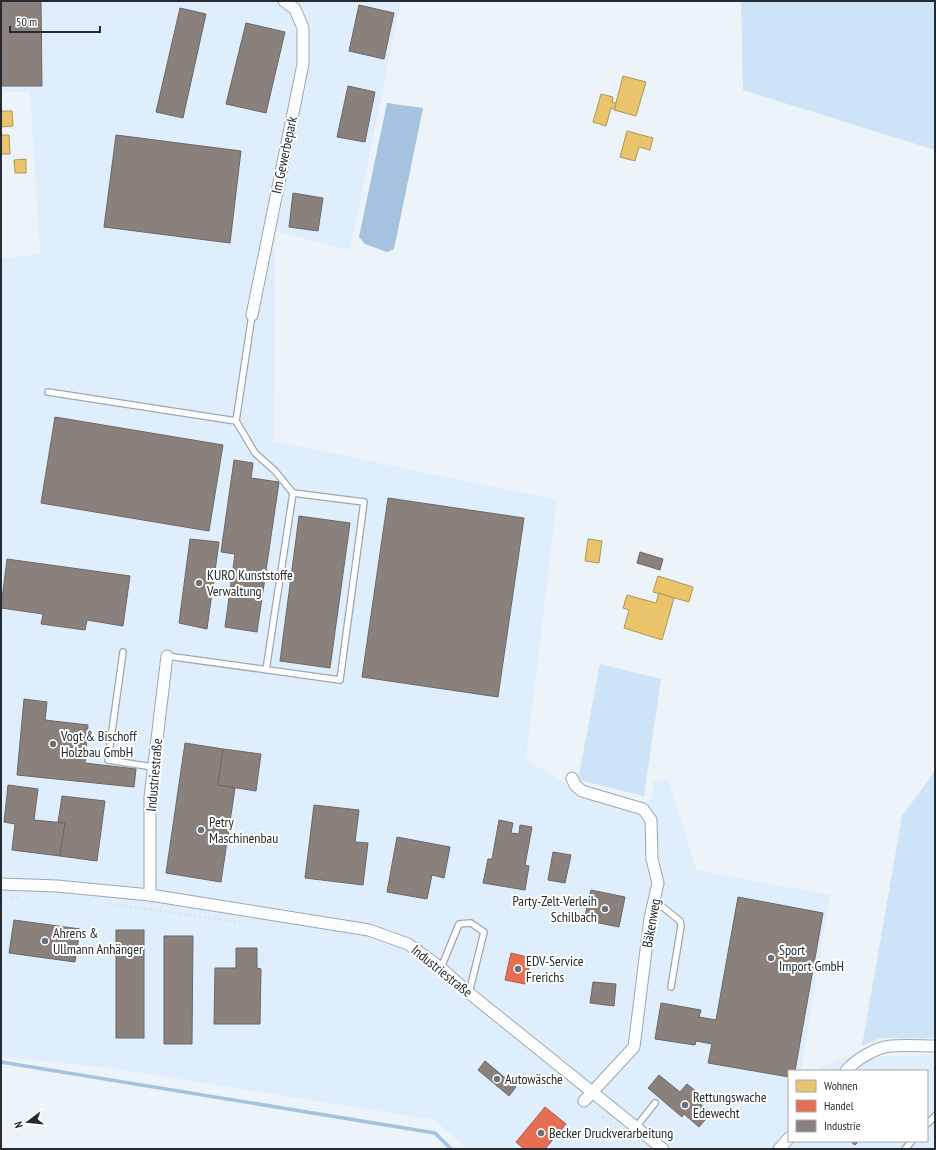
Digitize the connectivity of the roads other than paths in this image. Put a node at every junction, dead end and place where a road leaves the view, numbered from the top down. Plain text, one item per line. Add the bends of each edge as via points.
1 (284, 1) edge
2 (252, 315) joint
3 (48, 392) dead end
4 (236, 421) junction
5 (293, 493) junction
6 (123, 652) dead end
7 (167, 656) joint
8 (266, 670) junction
9 (153, 767) junction
10 (572, 778) dead end
11 (1, 884) edge
12 (150, 895) junction
13 (654, 900) junction
14 (441, 968) junction
15 (671, 987) dead end
16 (469, 993) junction
17 (935, 1046) edge
18 (847, 1070) edge
19 (593, 1092) junction
20 (584, 1101) dead end
21 (655, 1103) dead end
22 (636, 1127) junction
23 (788, 1139) edge
24 (663, 1149) edge
25 (779, 1149) edge

1 - 2 street, Im Gewerbepark via 295,9 303,28 303,64
2 - 4 lane
3 - 4 lane
4 - 5 lane via 255,453 275,471
5 - 8 lane
5 - 8 lane via 364,502 340,680
6 - 9 lane via 108,760
7 - 8 lane
7 - 9 street, Industriestraße
9 - 12 street, Industriestraße via 150,797
10 - 13 street, Bäkenweg via 582,791 643,808 651,820 652,859 658,883
11 - 12 street, Industriestraße via 57,886
12 - 14 street, Industriestraße via 369,930 408,944
13 - 15 lane via 680,921 681,926
13 - 19 street, Bäkenweg via 634,1047
14 - 16 street, Industriestraße
14 - 16 lane via 459,924 471,922 484,932
16 - 19 street, Industriestraße
17 - 18 street via 889,1046 866,1054
19 - 20 street, Bäkenweg
19 - 22 street, Industriestraße
21 - 22 lane
22 - 24 street, Industriestraße
23 - 25 street

